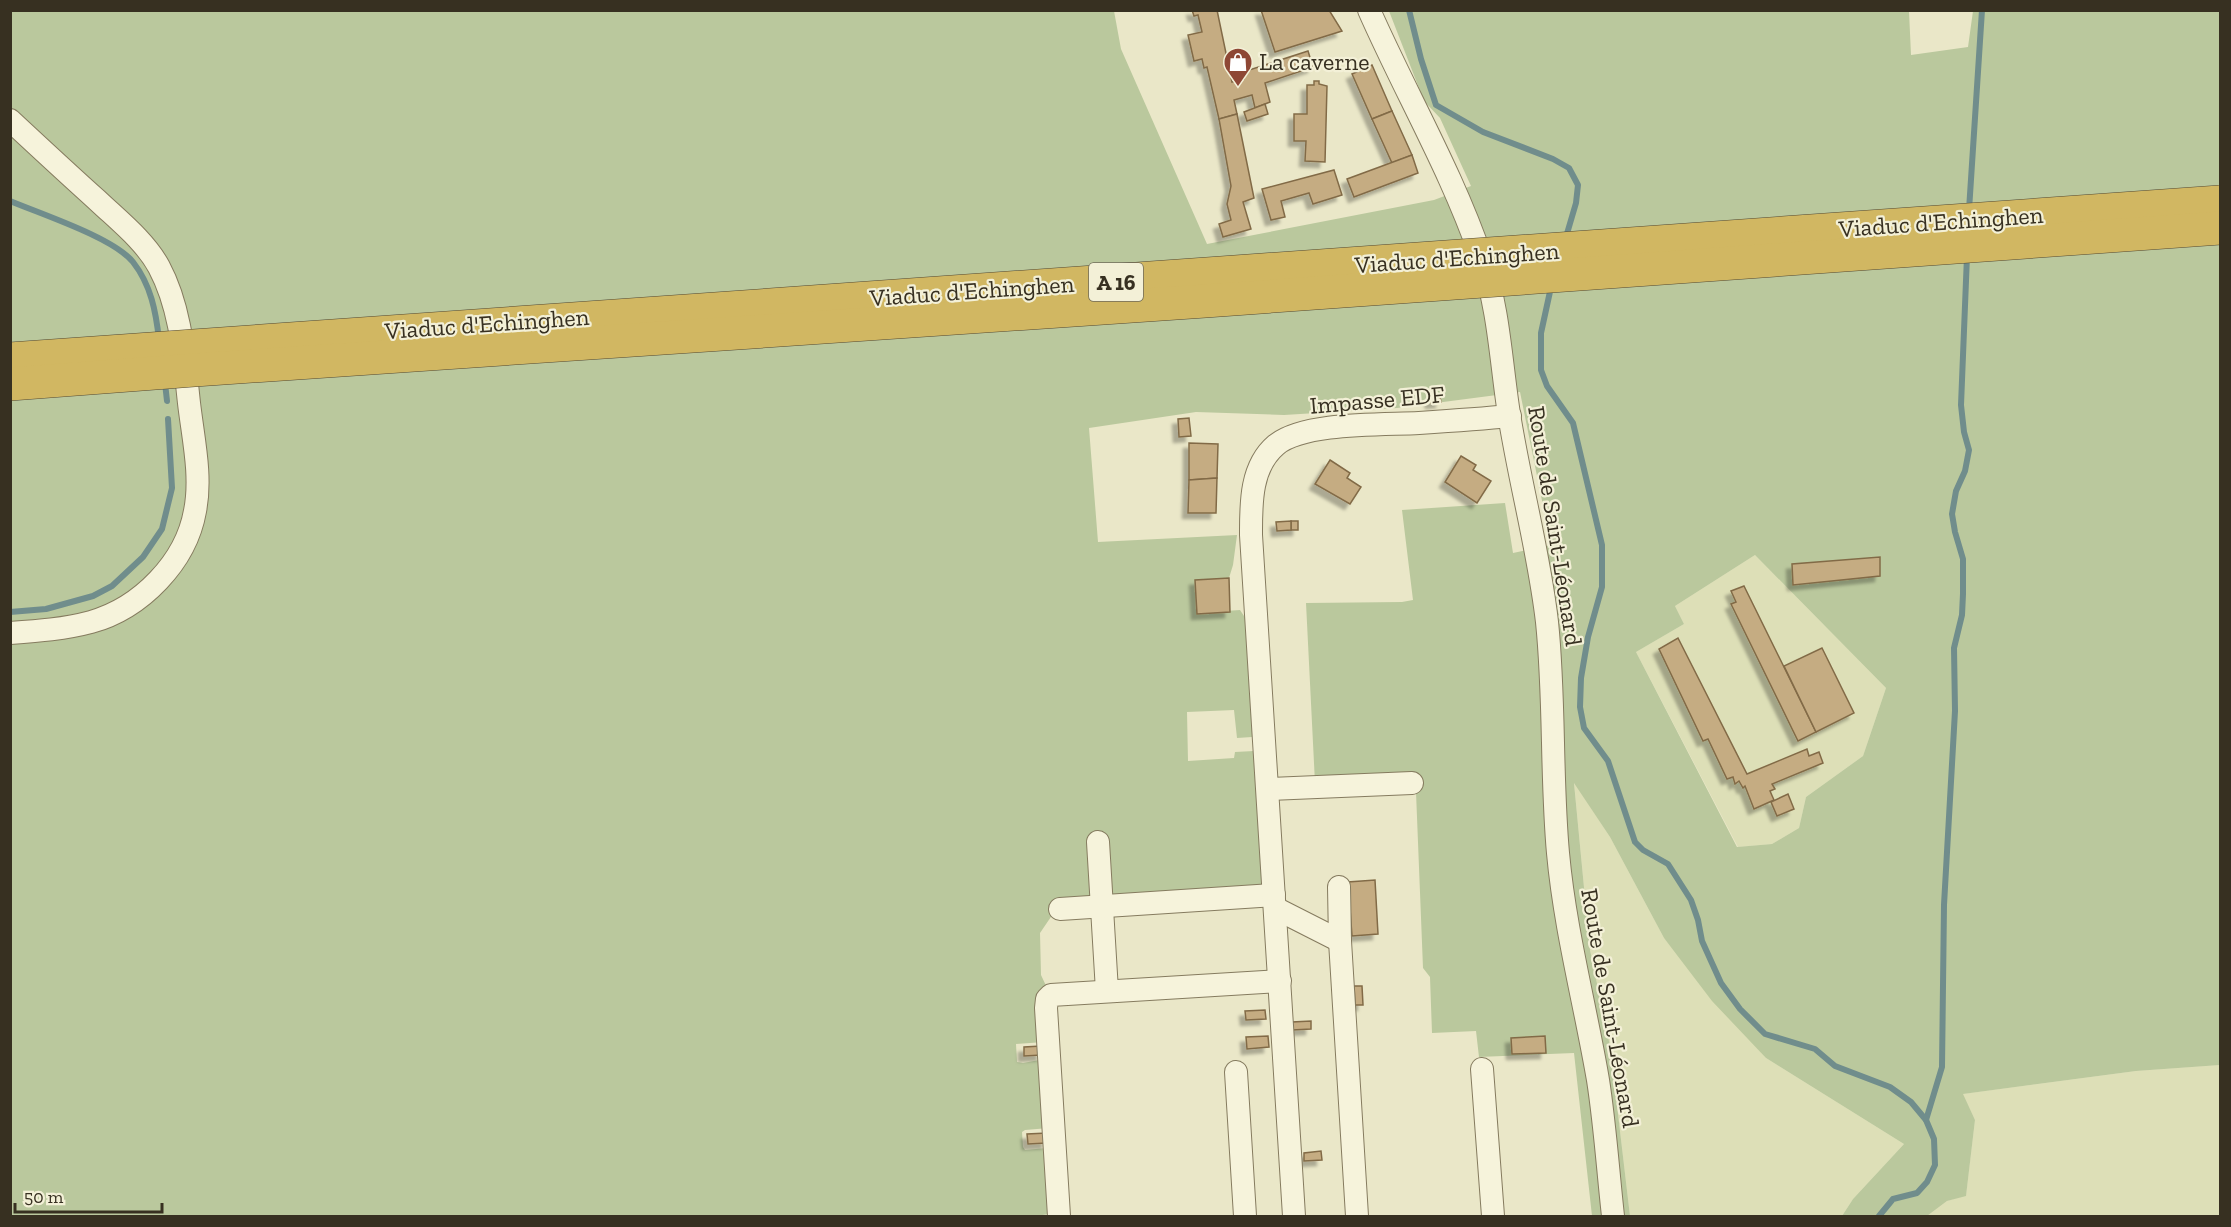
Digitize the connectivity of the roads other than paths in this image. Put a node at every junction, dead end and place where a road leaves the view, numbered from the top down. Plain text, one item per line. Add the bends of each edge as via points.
1 (1369, 10) edge
2 (10, 120) edge
3 (2220, 202) edge
4 (2220, 228) edge
5 (10, 359) edge
6 (10, 384) edge
7 (1510, 416) junction
8 (10, 633) edge
9 (1412, 783) dead end
10 (1268, 789) junction
11 (1098, 842) dead end
12 (1339, 887) dead end
13 (1275, 902) junction
14 (1102, 906) junction
15 (1060, 909) dead end
16 (1340, 941) junction
17 (1280, 981) junction
18 (1107, 991) junction
19 (1482, 1069) dead end
20 (1236, 1072) dead end
21 (1059, 1216) edge
22 (1245, 1216) edge
23 (1294, 1216) edge
24 (1358, 1216) edge
25 (1492, 1216) edge
26 (1613, 1216) edge

1 - 7 street, Route de Saint-Léonard via 1453,185 1482,261
2 - 8 street via 113,215 158,266 181,334 197,473 195,511 181,551 139,597 91,622
3 - 5 highway, Viaduc d'Echinghen / A 16, bridge
4 - 6 highway, Viaduc d'Echinghen / A 16, bridge
7 - 10 street, Impasse EDF via 1301,433 1276,445 1263,460 1251,500 1251,535
7 - 26 street, Route de Saint-Léonard via 1547,621 1559,866 1598,1085
9 - 10 street
10 - 13 street, Impasse EDF
11 - 14 street
12 - 16 street
13 - 14 street
13 - 16 street
13 - 17 street, Impasse EDF
14 - 15 street
14 - 18 street
16 - 24 street
17 - 18 street
17 - 23 street, Impasse EDF
18 - 21 street via 1051,995 1047,999
19 - 25 street
20 - 22 street

